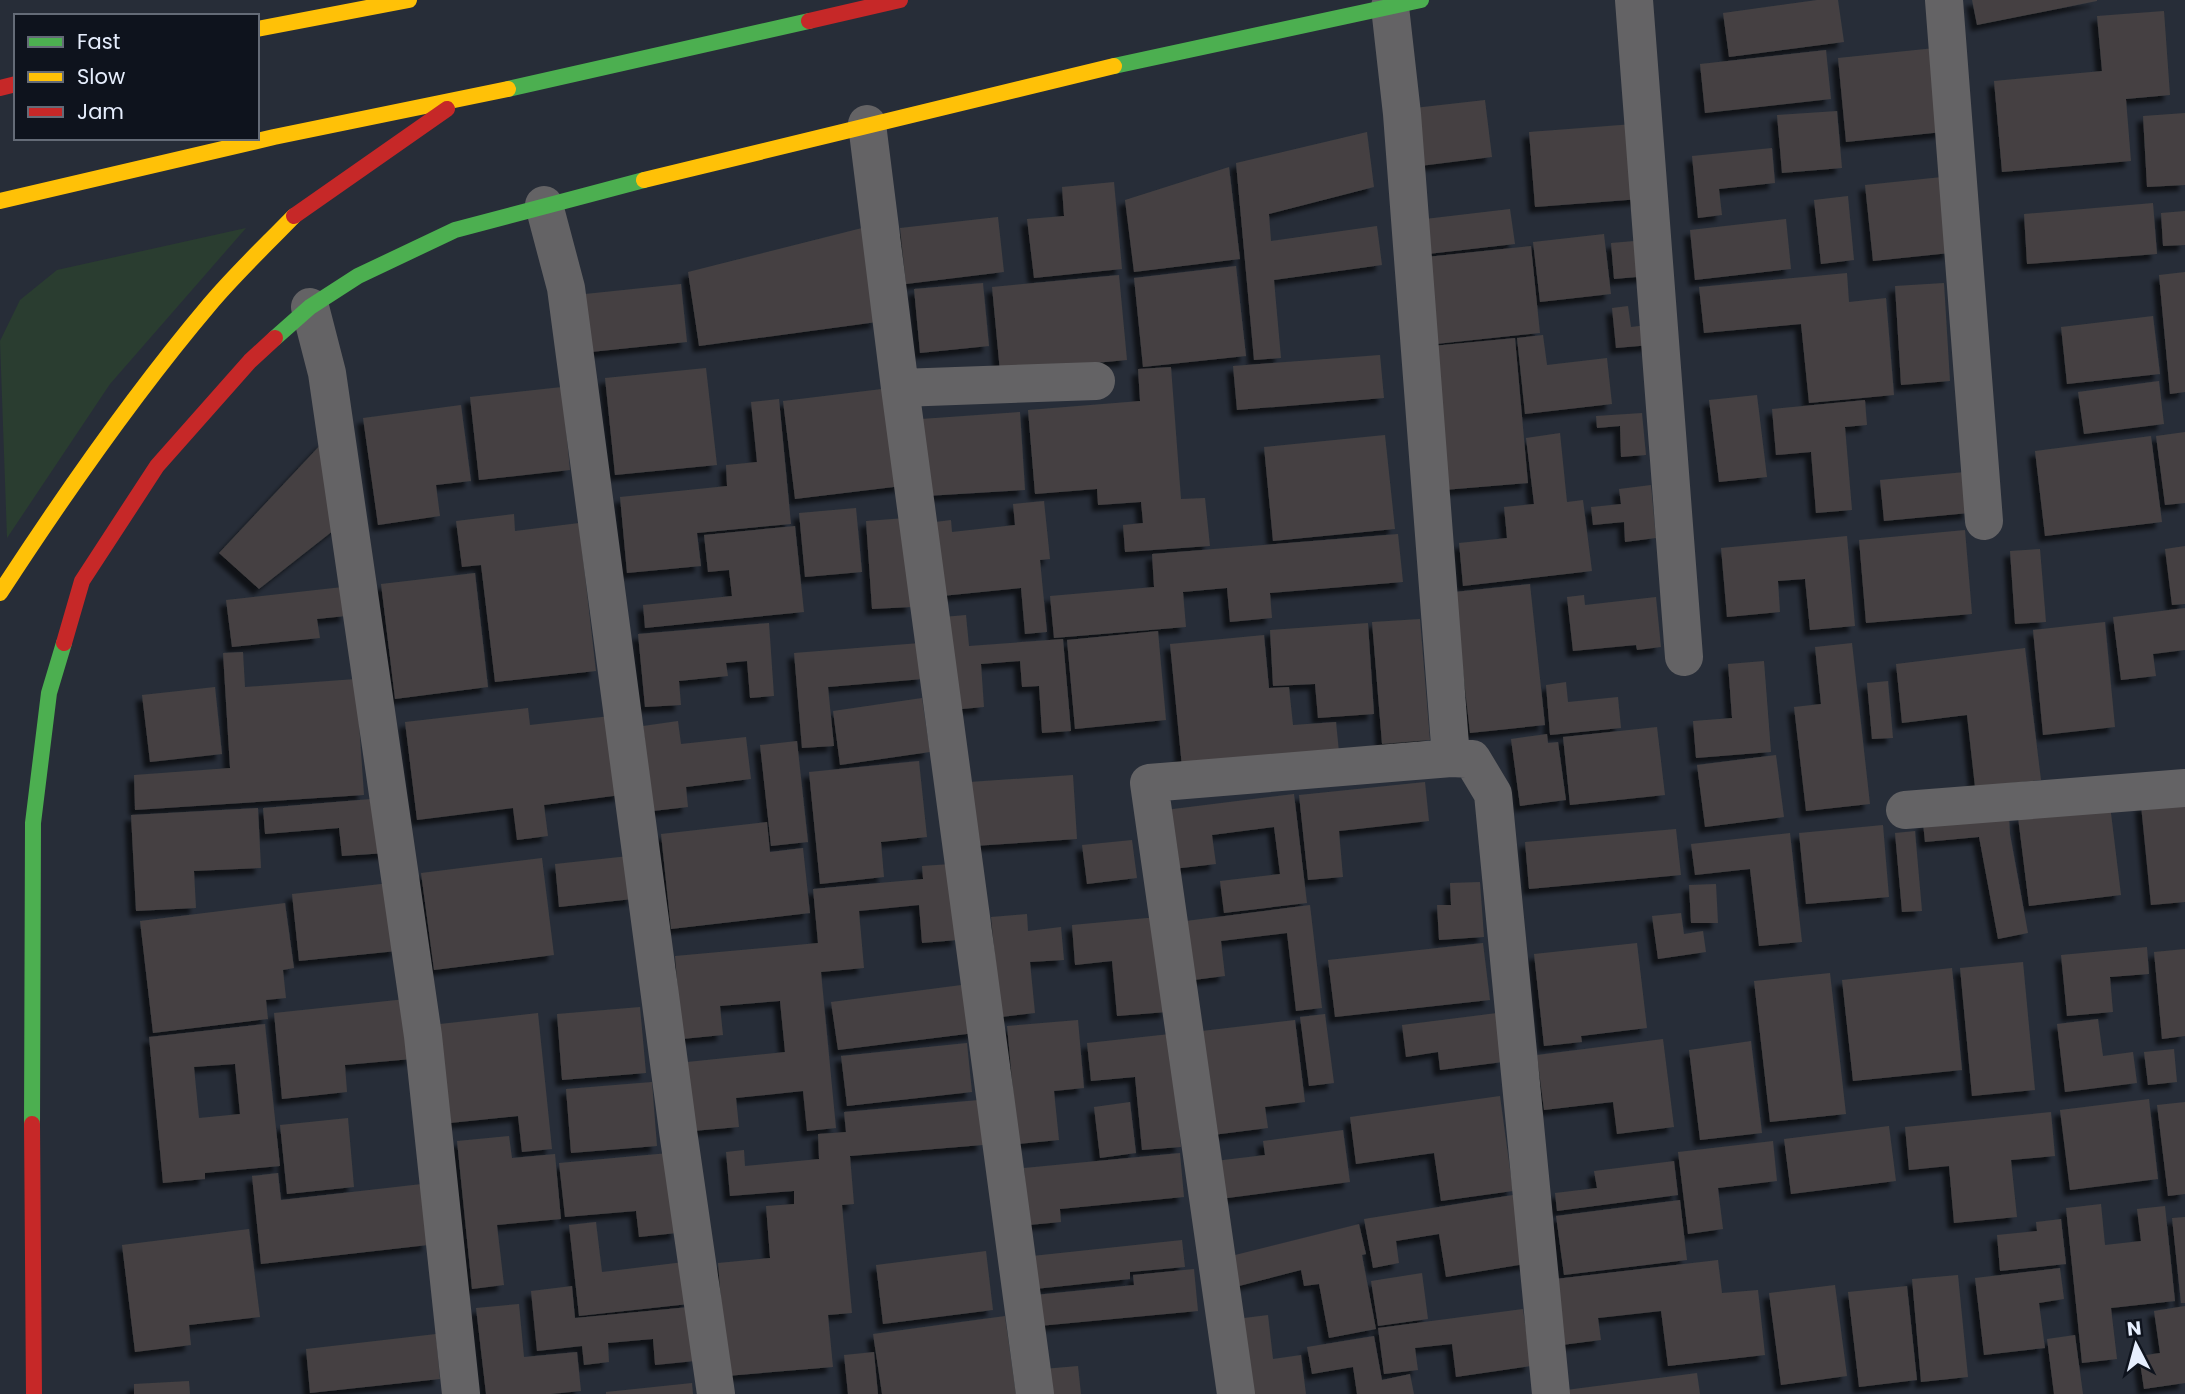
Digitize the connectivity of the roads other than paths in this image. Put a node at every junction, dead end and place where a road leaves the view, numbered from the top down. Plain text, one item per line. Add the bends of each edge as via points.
1 (408, 0) edge
2 (900, 0) edge
3 (1634, 0) edge
4 (1944, 0) edge
5 (290, 4) dead end
6 (1406, 4) edge
7 (323, 15) junction
8 (259, 29) edge
9 (460, 100) junction
10 (867, 124) junction
11 (0, 201) edge
12 (544, 205) junction
13 (310, 307) junction
14 (1096, 381) dead end
15 (900, 388) junction
16 (1984, 521) dead end
17 (0, 593) edge
18 (1684, 657) dead end
19 (1451, 758) junction
20 (2185, 788) edge
21 (1905, 810) dead end
22 (34, 1394) edge
23 (461, 1394) edge
24 (716, 1394) edge
25 (1035, 1394) edge
26 (1236, 1394) edge
27 (1551, 1394) edge

1 - 7 street
2 - 9 street
3 - 18 street
4 - 16 street
5 - 7 street
6 - 10 street via 1057,78
6 - 19 street via 1402,114
7 - 8 street
9 - 11 street via 274,137
9 - 17 street via 298,212 211,303 71,484
10 - 12 street
10 - 15 street
12 - 13 street via 455,230 358,275
12 - 24 street via 566,288
13 - 22 street via 250,361 157,466 82,581 49,693 33,823
13 - 23 street via 327,373 423,1036
14 - 15 street
15 - 25 street
19 - 26 street via 1149,783
19 - 27 street via 1472,759 1493,794
20 - 21 street

